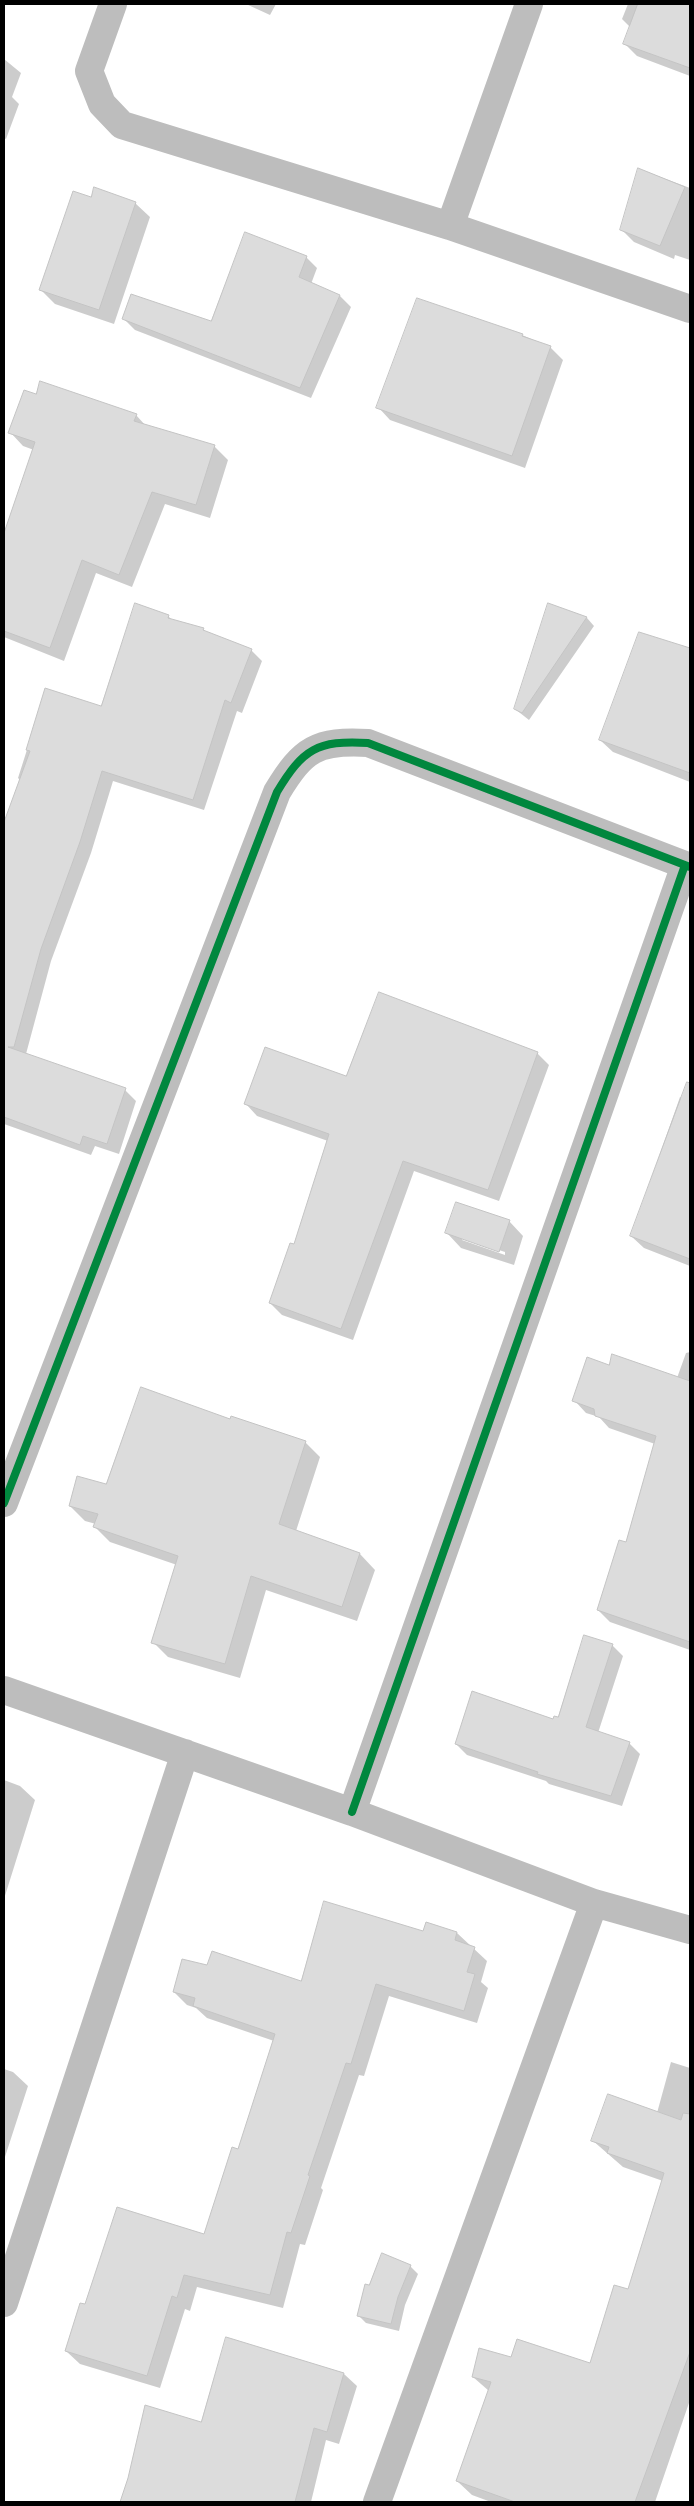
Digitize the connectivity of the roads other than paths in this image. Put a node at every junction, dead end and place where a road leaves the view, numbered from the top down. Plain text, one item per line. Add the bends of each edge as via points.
1 (113, 4) edge
2 (529, 4) edge
3 (450, 226) junction
4 (690, 310) edge
5 (688, 866) edge
6 (4, 1504) edge
7 (4, 1690) edge
8 (185, 1754) junction
9 (352, 1812) junction
10 (594, 1903) junction
11 (690, 1930) edge
12 (4, 2303) edge
13 (377, 2502) edge

1 - 3 street via 89,71 102,104 122,125
2 - 3 street
3 - 4 street
5 - 6 street via 368,743 338,741 314,749 293,766 277,792
5 - 9 street
7 - 8 street
8 - 9 street
8 - 12 street
9 - 10 street
10 - 11 street
10 - 13 street

